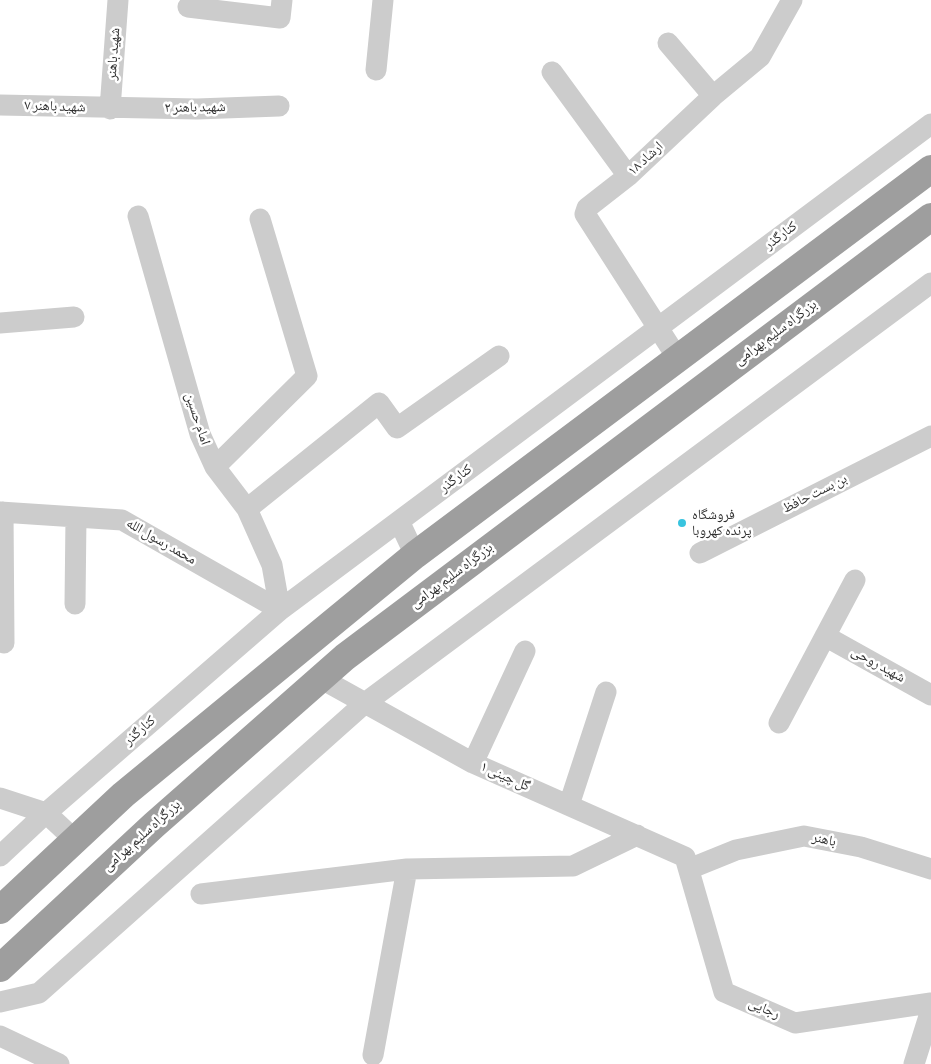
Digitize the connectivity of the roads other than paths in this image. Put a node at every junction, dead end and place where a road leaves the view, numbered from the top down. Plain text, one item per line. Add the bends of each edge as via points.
1 (118, 0) edge
2 (282, 0) edge
3 (383, 0) edge
4 (792, 0) edge
5 (188, 7) dead end
6 (668, 43) dead end
7 (376, 70) dead end
8 (552, 72) dead end
9 (713, 96) junction
10 (0, 105) edge
11 (279, 106) dead end
12 (110, 108) junction
13 (931, 124) edge
14 (931, 169) edge
15 (628, 176) junction
16 (138, 216) dead end
17 (931, 217) edge
18 (260, 219) dead end
19 (931, 283) edge
20 (74, 317) dead end
21 (0, 323) edge
22 (657, 329) junction
23 (499, 356) dead end
24 (678, 359) junction
25 (931, 436) edge
26 (215, 467) junction
27 (248, 508) junction
28 (2, 512) edge
29 (76, 517) junction
30 (399, 521) junction
31 (700, 553) dead end
32 (415, 555) junction
33 (855, 580) dead end
34 (75, 604) dead end
35 (280, 610) junction
36 (826, 636) junction
37 (4, 643) dead end
38 (525, 651) dead end
39 (320, 678) junction
40 (606, 692) dead end
41 (931, 695) edge
42 (365, 702) junction
43 (779, 723) dead end
44 (473, 763) junction
45 (0, 798) edge
46 (569, 805) junction
47 (46, 813) junction
48 (637, 834) junction
49 (75, 840) junction
50 (0, 856) edge
51 (689, 869) junction
52 (931, 869) edge
53 (407, 870) junction
54 (201, 894) dead end
55 (0, 910) edge
56 (0, 968) edge
57 (0, 1002) edge
58 (931, 1003) edge
59 (931, 1010) edge
60 (0, 1036) edge
61 (373, 1055) dead end
62 (57, 1063) edge
63 (914, 1064) edge

1 - 12 street, شهید باهنر
2 - 5 street via 280,18
3 - 7 street
4 - 9 street, ارشاد ۱۸ via 760,57
6 - 9 street
8 - 15 street
9 - 15 street, ارشاد ۱۸
10 - 12 street, شهید باهنر ۷
11 - 12 street, شهید باهنر ۲
13 - 22 street, کنارگذر
14 - 24 highway
15 - 22 street, ارشاد ۱۸ via 587,208 585,214
16 - 26 street, امام حسین via 200,434
17 - 39 highway, بزرگراه سلیم بهرامی
18 - 26 street via 307,376
19 - 42 street
20 - 21 street
22 - 24 street
22 - 30 street, کنارگذر
23 - 27 street via 398,428 379,403
24 - 32 highway
25 - 31 street, بن بست حافظ
26 - 27 street, امام حسین
27 - 35 street, امام حسین via 272,565
28 - 29 street, محمد رسول الله
28 - 37 street
29 - 34 street
29 - 35 street, محمد رسول الله via 122,520
30 - 32 street
30 - 35 street, کنارگذر
32 - 49 highway via 123,795
33 - 36 street
35 - 47 street, کنارگذر
36 - 41 street, شهید روحی
36 - 43 street
38 - 44 street
39 - 42 street, گل چینی ۱
39 - 56 highway, بزرگراه سلیم بهرامی via 154,825
40 - 46 street
42 - 44 street, گل چینی ۱
42 - 57 street via 39,993
44 - 46 street, گل چینی ۱
45 - 47 street
46 - 48 street, گل چینی ۱
47 - 49 street
47 - 50 street, کنارگذر
48 - 51 street, گل چینی ۱ via 685,857
48 - 53 street via 573,866
49 - 55 highway
51 - 52 street, باهنر via 736,850 804,836 861,847
51 - 58 street, رجایی via 724,992 795,1023
53 - 54 street
53 - 61 street
59 - 63 street
60 - 62 street

